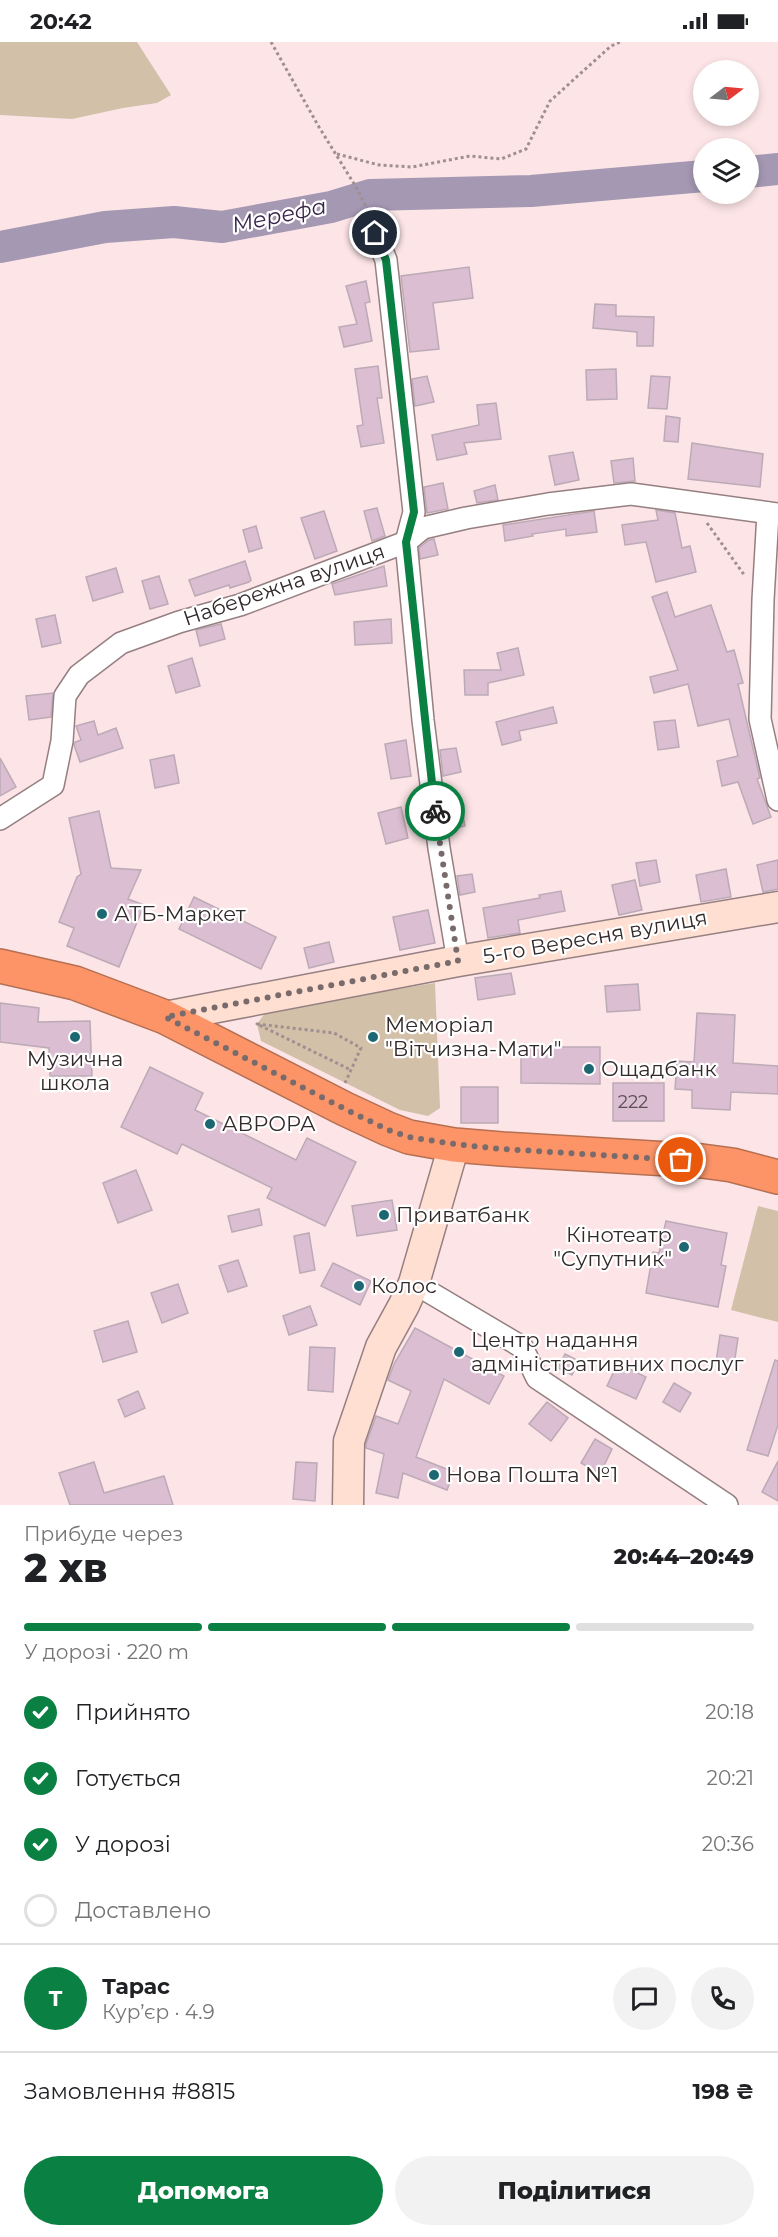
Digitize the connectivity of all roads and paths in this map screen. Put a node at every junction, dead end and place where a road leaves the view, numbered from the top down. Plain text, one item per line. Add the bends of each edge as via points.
1 (271, 42) edge
2 (620, 42) edge
3 (337, 154) junction
4 (368, 208) dead end
5 (375, 233) dead end
6 (691, 502) junction
7 (773, 514) edge
8 (406, 542) junction
9 (763, 600) junction
10 (778, 800) edge
11 (0, 819) edge
12 (778, 907) edge
13 (458, 961) junction
14 (0, 966) edge
15 (165, 1017) junction
16 (351, 1070) junction
17 (344, 1086) dead end
18 (454, 1144) junction
19 (778, 1177) edge
20 (414, 1283) junction
21 (348, 1505) edge
22 (726, 1505) edge

1 - 3 path
2 - 3 path via 611,45 550,101 526,149 509,156 470,156 412,167 379,165
3 - 4 path
5 - 8 street via 386,260 414,512
6 - 7 street, Набережна вулиця
6 - 8 street, Набережна вулиця via 632,494 548,504 423,528
6 - 9 path
7 - 9 street
8 - 11 street, Набережна вулиця via 121,644 80,675 65,696 62,741 53,785
8 - 13 street via 423,720
9 - 10 street via 760,719
12 - 13 street, 5-го Вересня вулиця
13 - 15 street, 5-го Вересня вулиця
14 - 15 highway via 75,983
15 - 18 highway via 388,1130
16 - 16 path via 361,1048 334,1033 257,1024
16 - 17 path
18 - 19 highway via 702,1161
18 - 20 street
20 - 21 street via 381,1347 349,1441
20 - 22 street via 522,1347 537,1378

